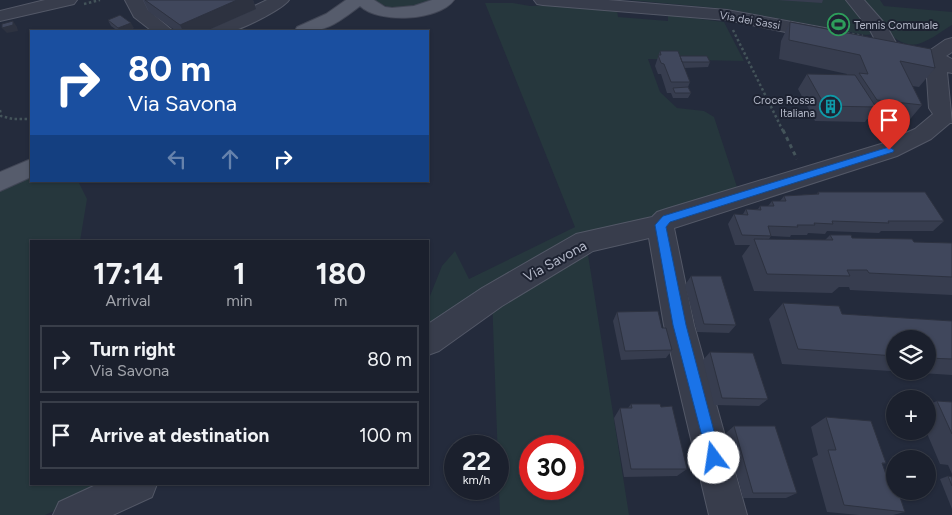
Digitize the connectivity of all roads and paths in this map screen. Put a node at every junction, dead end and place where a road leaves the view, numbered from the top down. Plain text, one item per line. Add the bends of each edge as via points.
1 (68, 0) edge
2 (134, 0) edge
3 (280, 0) edge
4 (358, 0) edge
5 (445, 0) edge
6 (543, 0) edge
7 (855, 0) edge
8 (371, 5) edge
9 (727, 15) junction
10 (0, 16) edge
11 (332, 18) junction
12 (163, 30) edge
13 (219, 30) edge
14 (306, 30) edge
15 (842, 38) edge
16 (952, 44) edge
17 (944, 63) edge
18 (0, 110) edge
19 (950, 117) edge
20 (30, 119) edge
21 (30, 167) edge
22 (806, 175) junction
23 (0, 182) edge
24 (660, 225) junction
25 (429, 340) edge
26 (137, 485) edge
27 (72, 515) edge
28 (728, 515) edge

1 - 10 street
2 - 12 street via 140,14
3 - 13 street
4 - 11 main road
5 - 8 main road via 433,8 415,13 396,14
6 - 9 street, Via dei Sassi
7 - 17 street via 879,29 879,45
8 - 11 main road via 361,11
9 - 15 street, Via dei Sassi
9 - 22 path
11 - 14 main road
16 - 17 street via 937,53
17 - 19 street via 940,108
18 - 20 path via 6,119
19 - 22 street, Via Savona via 889,150
21 - 23 main road
22 - 24 street, Via Savona via 666,219
24 - 25 street, Via Savona via 586,242 492,297
24 - 28 street via 680,325
26 - 27 street

